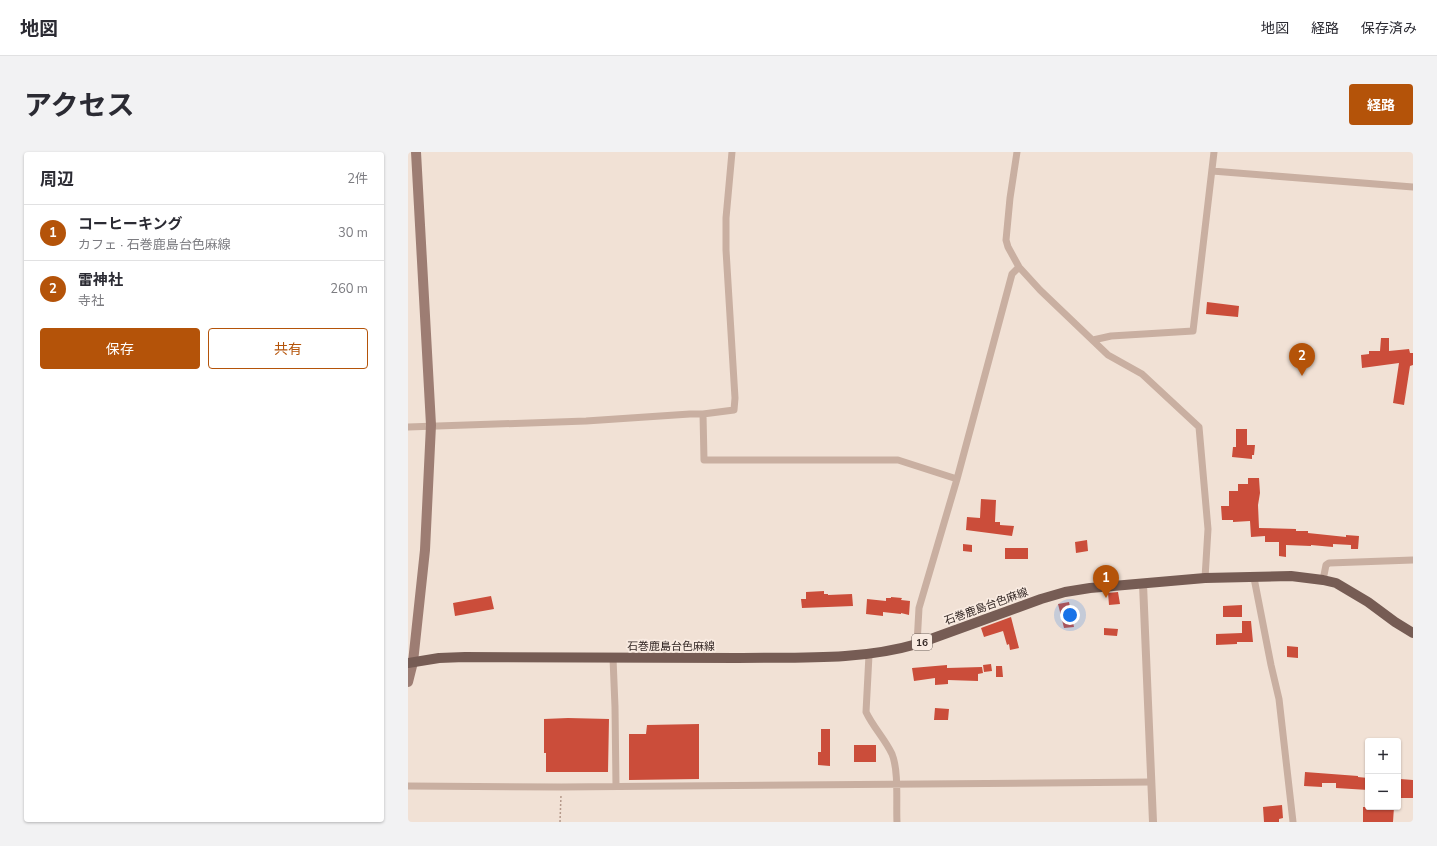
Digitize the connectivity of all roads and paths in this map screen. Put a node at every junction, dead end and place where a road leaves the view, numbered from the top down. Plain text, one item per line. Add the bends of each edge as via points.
1 (416, 152) edge
2 (732, 152) edge
3 (1017, 152) edge
4 (1214, 152) edge
5 (1212, 171) junction
6 (1413, 187) edge
7 (1019, 267) junction
8 (1093, 340) junction
9 (703, 414) junction
10 (431, 425) junction
11 (408, 427) edge
12 (957, 479) junction
13 (1413, 560) edge
14 (1205, 578) junction
15 (1254, 578) junction
16 (1323, 580) junction
17 (1142, 584) junction
18 (1413, 633) edge
19 (917, 644) junction
20 (869, 655) junction
21 (613, 658) junction
22 (410, 662) edge
23 (408, 682) edge
24 (1152, 782) junction
25 (896, 785) junction
26 (408, 786) edge
27 (616, 786) junction
28 (561, 787) junction
29 (560, 822) edge
30 (897, 822) edge
31 (1153, 822) edge
32 (1293, 822) edge

1 - 10 main road
2 - 9 street via 726,250 734,410
3 - 7 street via 1006,240
4 - 5 street
5 - 6 street
5 - 8 street via 1193,331 1111,336
7 - 8 street
7 - 12 street via 1012,274
8 - 14 street via 1108,354 1142,374 1199,427 1207,517
9 - 10 street via 586,421
9 - 12 street via 704,460 898,460
10 - 11 street
10 - 22 main road via 425,550
12 - 19 street via 920,608
13 - 16 street via 1330,563 1326,565
14 - 15 main road, 石巻鹿島台色麻線 / 16
14 - 17 main road, 石巻鹿島台色麻線 / 16
15 - 16 main road, 石巻鹿島台色麻線 / 16 via 1291,576
15 - 32 street via 1279,699
16 - 18 main road, 石巻鹿島台色麻線 / 16 via 1349,590
17 - 19 main road, 石巻鹿島台色麻線 / 16 via 1065,592
17 - 24 street
19 - 20 main road, 石巻鹿島台色麻線 / 16
20 - 21 main road, 石巻鹿島台色麻線 / 16
20 - 25 street via 866,712 892,755
21 - 22 main road, 石巻鹿島台色麻線 / 16 via 440,658
21 - 27 street
22 - 23 main road
24 - 25 street
24 - 31 street
25 - 27 street
25 - 30 street
26 - 28 street
27 - 28 street
28 - 29 path

